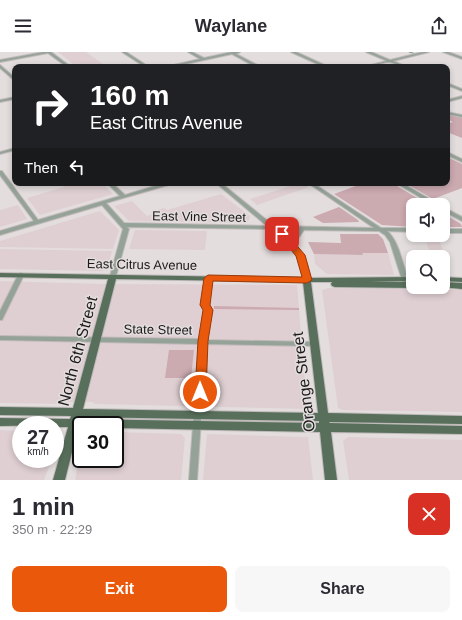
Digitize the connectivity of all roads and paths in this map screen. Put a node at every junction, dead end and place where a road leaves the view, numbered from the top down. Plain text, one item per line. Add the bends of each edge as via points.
1 (49, 52) edge
2 (124, 52) edge
3 (190, 52) edge
4 (238, 52) edge
5 (293, 52) edge
6 (368, 52) edge
7 (427, 52) edge
8 (445, 52) edge
9 (232, 53) junction
10 (462, 58) edge
11 (203, 59) junction
12 (0, 61) edge
13 (390, 61) junction
14 (187, 63) joint
15 (65, 64) edge
16 (143, 64) edge
17 (182, 64) edge
18 (253, 64) edge
19 (320, 64) edge
20 (378, 64) edge
21 (398, 64) edge
22 (0, 66) edge
23 (12, 77) edge
24 (450, 85) edge
25 (462, 90) edge
26 (462, 97) edge
27 (12, 99) edge
28 (450, 100) edge
29 (0, 101) edge
30 (450, 114) edge
31 (462, 116) edge
32 (12, 150) edge
33 (0, 153) edge
34 (450, 155) edge
35 (462, 161) edge
36 (0, 172) edge
37 (112, 186) edge
38 (160, 186) edge
39 (222, 186) edge
40 (315, 186) edge
41 (403, 186) edge
42 (124, 197) junction
43 (425, 198) edge
44 (104, 204) junction
45 (450, 213) edge
46 (462, 219) edge
47 (37, 222) junction
48 (123, 225) junction
49 (275, 228) junction
50 (302, 228) junction
51 (380, 229) junction
52 (406, 230) edge
53 (450, 231) edge
54 (462, 231) edge
55 (0, 233) edge
56 (292, 244) junction
57 (406, 274) edge
58 (0, 275) edge
59 (21, 275) junction
60 (113, 276) junction
61 (208, 278) junction
62 (450, 279) edge
63 (307, 280) junction
64 (462, 280) edge
65 (406, 282) edge
66 (450, 285) edge
67 (462, 286) edge
68 (0, 318) edge
69 (0, 338) edge
70 (96, 340) junction
71 (203, 341) junction
72 (315, 344) junction
73 (0, 411) edge
74 (76, 416) edge
75 (72, 418) edge
76 (72, 418) edge
77 (124, 419) edge
78 (198, 420) junction
79 (462, 420) edge
80 (0, 422) edge
81 (324, 422) junction
82 (72, 430) edge
83 (462, 430) edge
84 (59, 480) edge
85 (193, 480) edge
86 (332, 480) edge

1 - 12 street
1 - 15 street
2 - 16 street
3 - 11 street
4 - 9 street
5 - 19 street
6 - 13 street
7 - 13 street
8 - 10 street
9 - 11 street
9 - 18 street
11 - 14 street
13 - 20 street
13 - 21 street
14 - 17 street
22 - 23 street
24 - 25 street
26 - 28 street
27 - 29 street
30 - 31 street
32 - 33 street
34 - 35 street
36 - 47 street
37 - 42 street
38 - 42 street
39 - 49 street
40 - 51 street
41 - 43 street
42 - 44 street
44 - 47 street
44 - 48 street
45 - 46 street
47 - 55 street
48 - 49 street, East Vine Street
48 - 60 street via 126,230
49 - 50 street, East Vine Street
49 - 56 street
50 - 51 street, East Vine Street
50 - 56 street
51 - 52 street, East Vine Street
51 - 57 street via 393,242
53 - 54 street
56 - 63 street via 304,264
58 - 59 main road, East Citrus Avenue
59 - 60 main road, East Citrus Avenue
59 - 68 street
60 - 61 main road, East Citrus Avenue
60 - 70 main road, North 6th Street
61 - 63 main road, East Citrus Avenue
61 - 71 street via 205,305 208,310
62 - 64 main road
63 - 65 main road, East Citrus Avenue via 319,284
63 - 72 main road, Orange Street
66 - 67 main road
69 - 70 street, State Street
70 - 71 street, State Street
70 - 74 main road, North 6th Street
71 - 72 street, State Street
71 - 78 street
72 - 81 main road, Orange Street
73 - 75 main road
76 - 80 main road
77 - 78 main road
78 - 81 main road
78 - 85 street
79 - 81 main road
81 - 83 main road
81 - 86 main road, Orange Street
82 - 84 main road, North 6th Street

